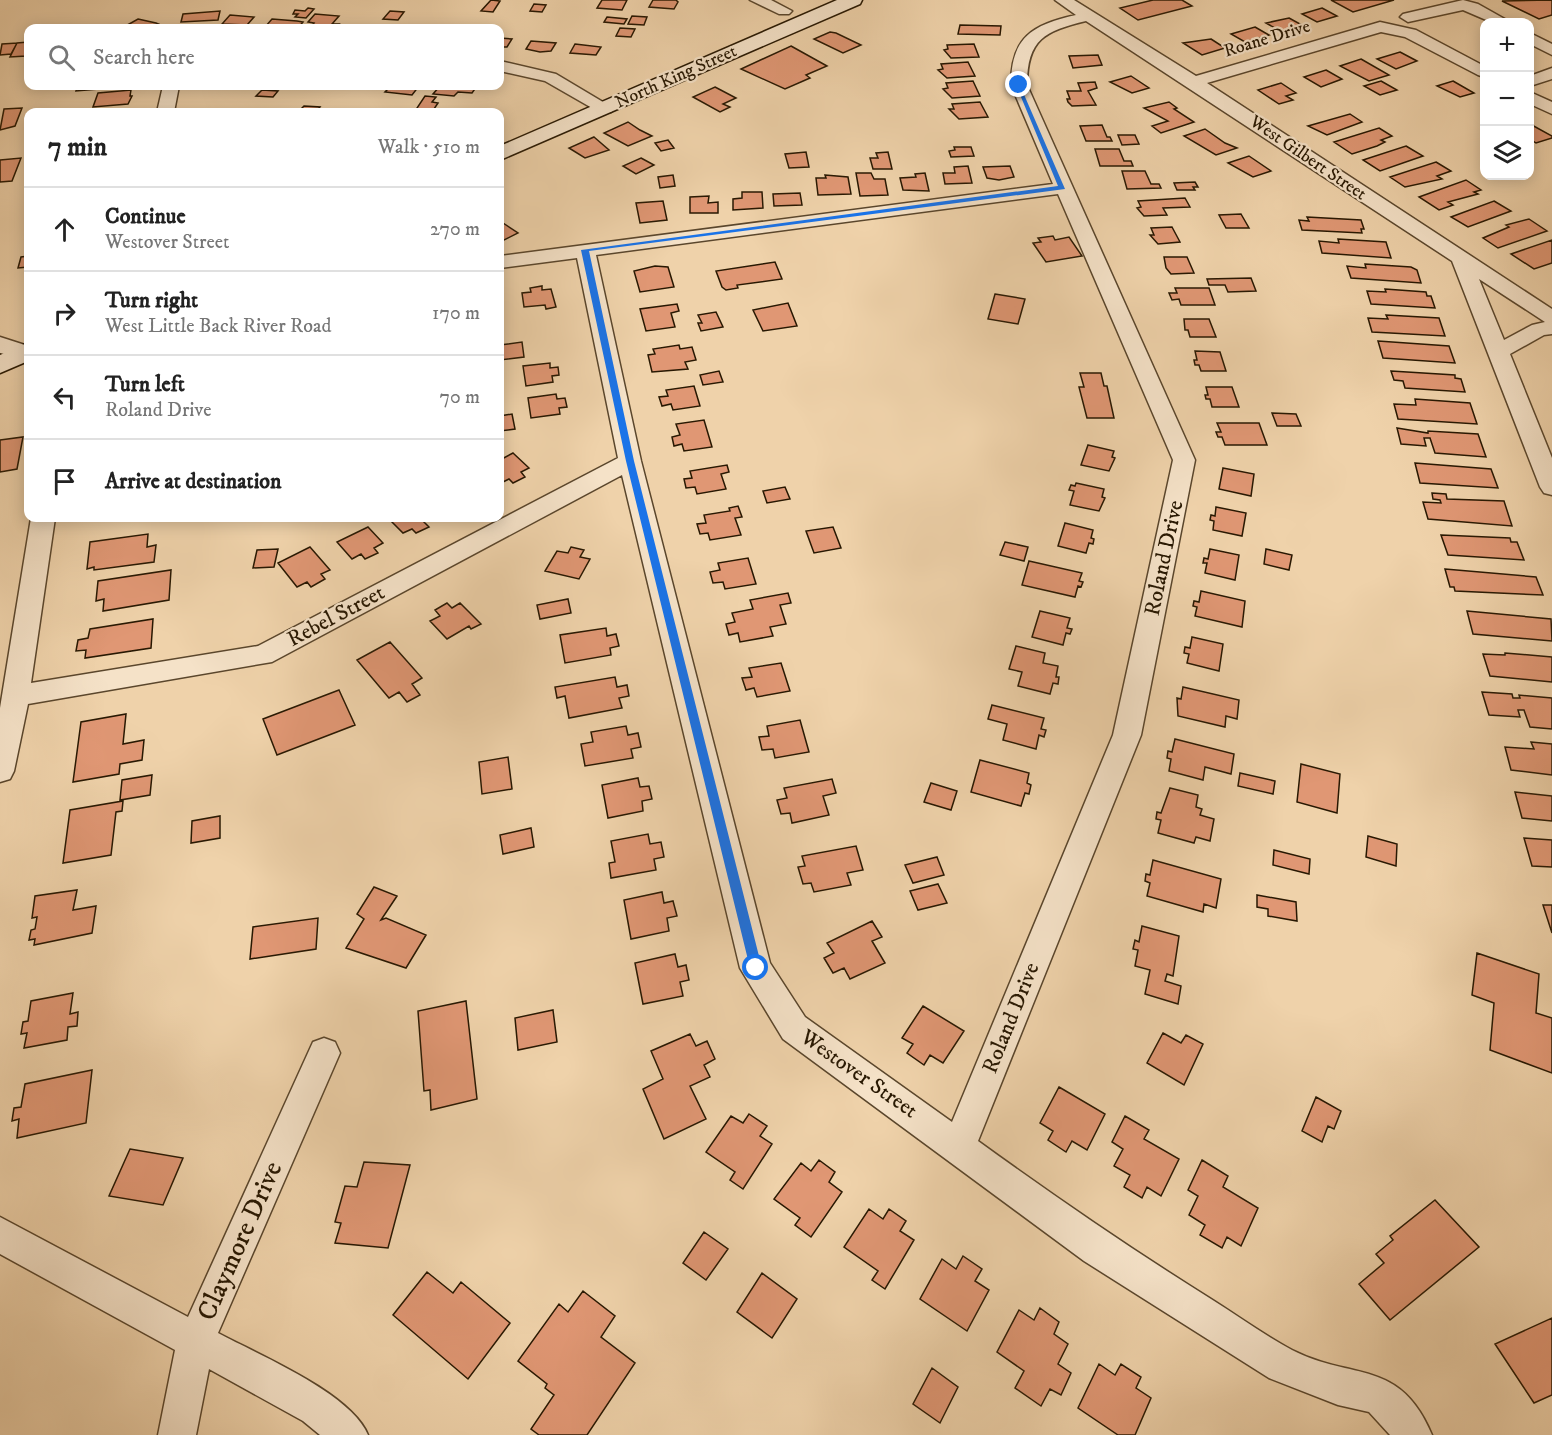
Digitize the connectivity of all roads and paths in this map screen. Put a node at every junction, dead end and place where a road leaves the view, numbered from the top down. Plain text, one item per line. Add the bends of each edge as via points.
1 (758, 0) edge
2 (810, 0) edge
3 (853, 0) edge
4 (1063, 0) edge
5 (784, 11) junction
6 (1089, 16) junction
7 (1408, 17) dead end
8 (1494, 18) edge
9 (1534, 40) edge
10 (1552, 50) edge
11 (504, 67) edge
12 (1480, 69) edge
13 (1552, 73) edge
14 (1534, 80) edge
15 (1194, 82) junction
16 (170, 90) edge
17 (585, 96) junction
18 (1534, 98) edge
19 (167, 108) edge
20 (605, 108) junction
21 (1552, 109) edge
22 (504, 131) edge
23 (504, 152) edge
24 (1062, 188) junction
25 (585, 250) junction
26 (1461, 258) junction
27 (504, 261) edge
28 (1552, 318) edge
29 (1552, 328) edge
30 (0, 345) edge
31 (24, 352) edge
32 (1498, 352) junction
33 (24, 354) edge
34 (0, 365) edge
35 (630, 461) junction
36 (1552, 487) edge
37 (42, 522) edge
38 (16, 696) junction
39 (0, 771) edge
40 (324, 1053) dead end
41 (959, 1145) junction
42 (0, 1234) edge
43 (196, 1340) junction
44 (1404, 1422) edge
45 (177, 1435) edge
46 (349, 1435) edge

1 - 5 street
2 - 5 main road, North King Street
3 - 20 main road, North King Street
4 - 6 street, West Gilbert Street
5 - 17 main road, North King Street
6 - 15 street, West Gilbert Street
6 - 24 street, Roland Drive via 1038,30 1029,38 1018,73 1025,101
7 - 8 street via 1463,5
9 - 10 street
11 - 17 street via 537,72
12 - 15 street, Roane Drive via 1410,33 1380,27
13 - 14 street
15 - 26 street, West Gilbert Street
16 - 19 street
17 - 20 street
17 - 22 main road, North King Street
18 - 21 street
20 - 23 main road, North King Street
24 - 25 street
24 - 41 street, Roland Drive via 1184,460 1127,735
25 - 27 street
25 - 35 street, Westover Street
26 - 28 street, West Gilbert Street
26 - 32 street
29 - 32 street via 1539,329
30 - 31 main road
32 - 36 street
33 - 34 main road
35 - 38 street, Rebel Street via 263,655
35 - 41 street, Westover Street via 756,968 794,1028
37 - 38 street
38 - 39 street
40 - 43 street, Claymore Drive
41 - 44 street, Westover Street via 1097,1248 1282,1365 1338,1386 1379,1395
42 - 43 street
43 - 45 street, Claymore Drive
43 - 46 street via 317,1407

